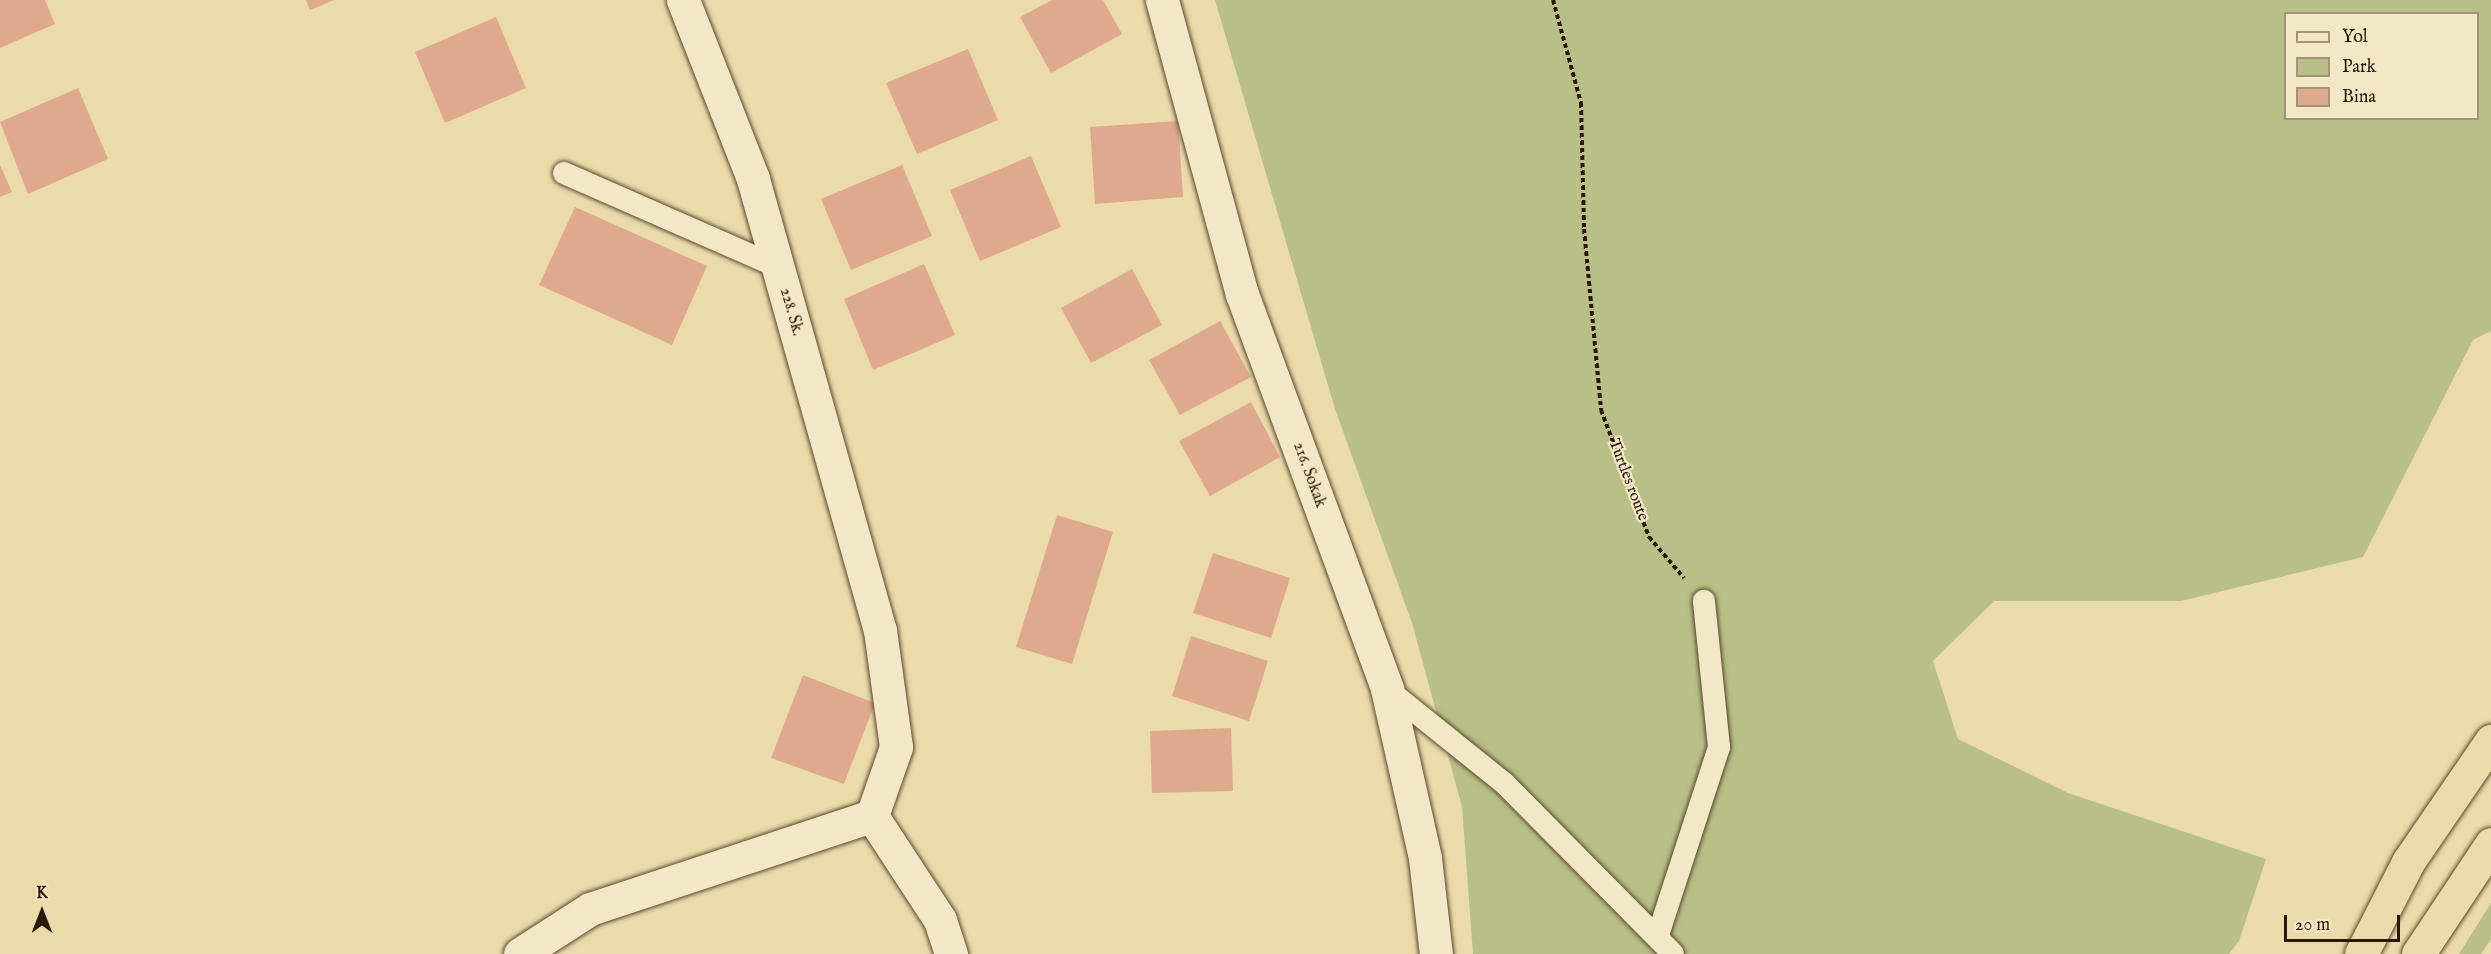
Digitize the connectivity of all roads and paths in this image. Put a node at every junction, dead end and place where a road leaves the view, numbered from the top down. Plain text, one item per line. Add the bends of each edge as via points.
1 (683, 0) edge
2 (1162, 0) edge
3 (1553, 0) edge
4 (564, 173) dead end
5 (778, 267) junction
6 (1704, 601) joint
7 (1387, 689) junction
8 (2491, 741) edge
9 (872, 816) junction
10 (2491, 844) edge
11 (1658, 935) junction
12 (520, 954) edge
13 (951, 954) edge
14 (1436, 954) edge
15 (1673, 954) edge
16 (2361, 954) edge
17 (2418, 954) edge

1 - 5 street, 228. Sk. via 753,179
2 - 7 street, 216. Sokak via 1242,294
3 - 6 path, Turtles route via 1581,102 1584,229 1601,410 1649,537
4 - 5 lane
5 - 9 street, 228. Sk. via 880,630 896,747
6 - 11 lane via 1719,747
7 - 11 lane via 1504,783
7 - 14 street, 216. Sokak via 1425,858
8 - 16 highway via 2408,862
9 - 12 street via 590,909
9 - 13 street via 940,920
10 - 17 highway
11 - 15 lane

